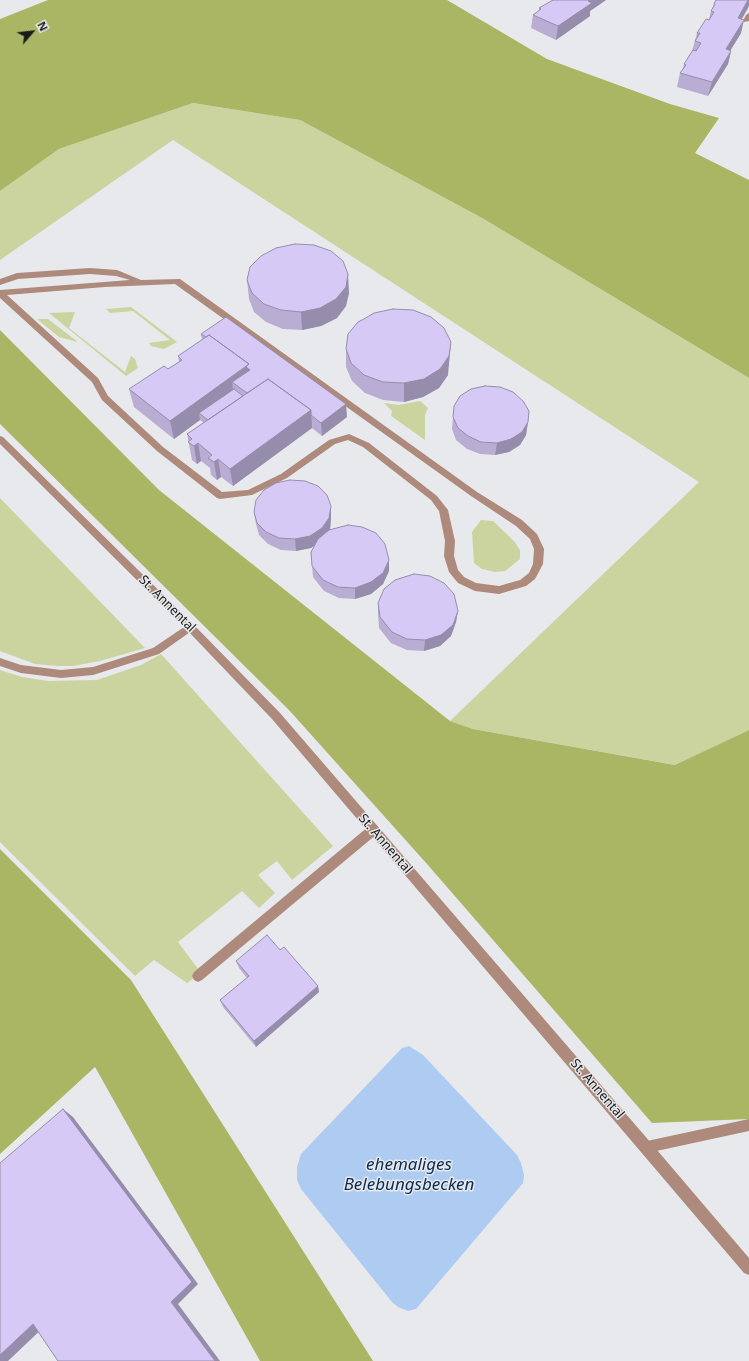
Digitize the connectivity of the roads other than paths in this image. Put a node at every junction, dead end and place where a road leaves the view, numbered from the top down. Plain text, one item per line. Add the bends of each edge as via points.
1 (0, 282) edge
2 (143, 282) junction
3 (0, 294) edge
4 (0, 439) edge
5 (190, 627) junction
6 (0, 662) edge
7 (373, 830) junction
8 (198, 976) dead end
9 (749, 1125) edge
10 (647, 1147) junction
11 (749, 1268) edge

1 - 2 street via 17,276 90,270 116,273
2 - 3 street
2 - 3 street via 177,281 474,494 519,523 534,537 539,549 538,564 532,576 523,583 499,590 475,587 461,580 454,572 449,556 450,541 443,510 434,498 366,445 349,437 332,442 284,476 249,493 220,496 160,449 104,398 95,380
4 - 5 street, St. Annental
5 - 6 street via 156,651 93,671 61,674 21,669
5 - 7 street, St. Annental via 276,716
7 - 8 street
7 - 10 street, St. Annental
9 - 10 street
10 - 11 street, St. Annental

